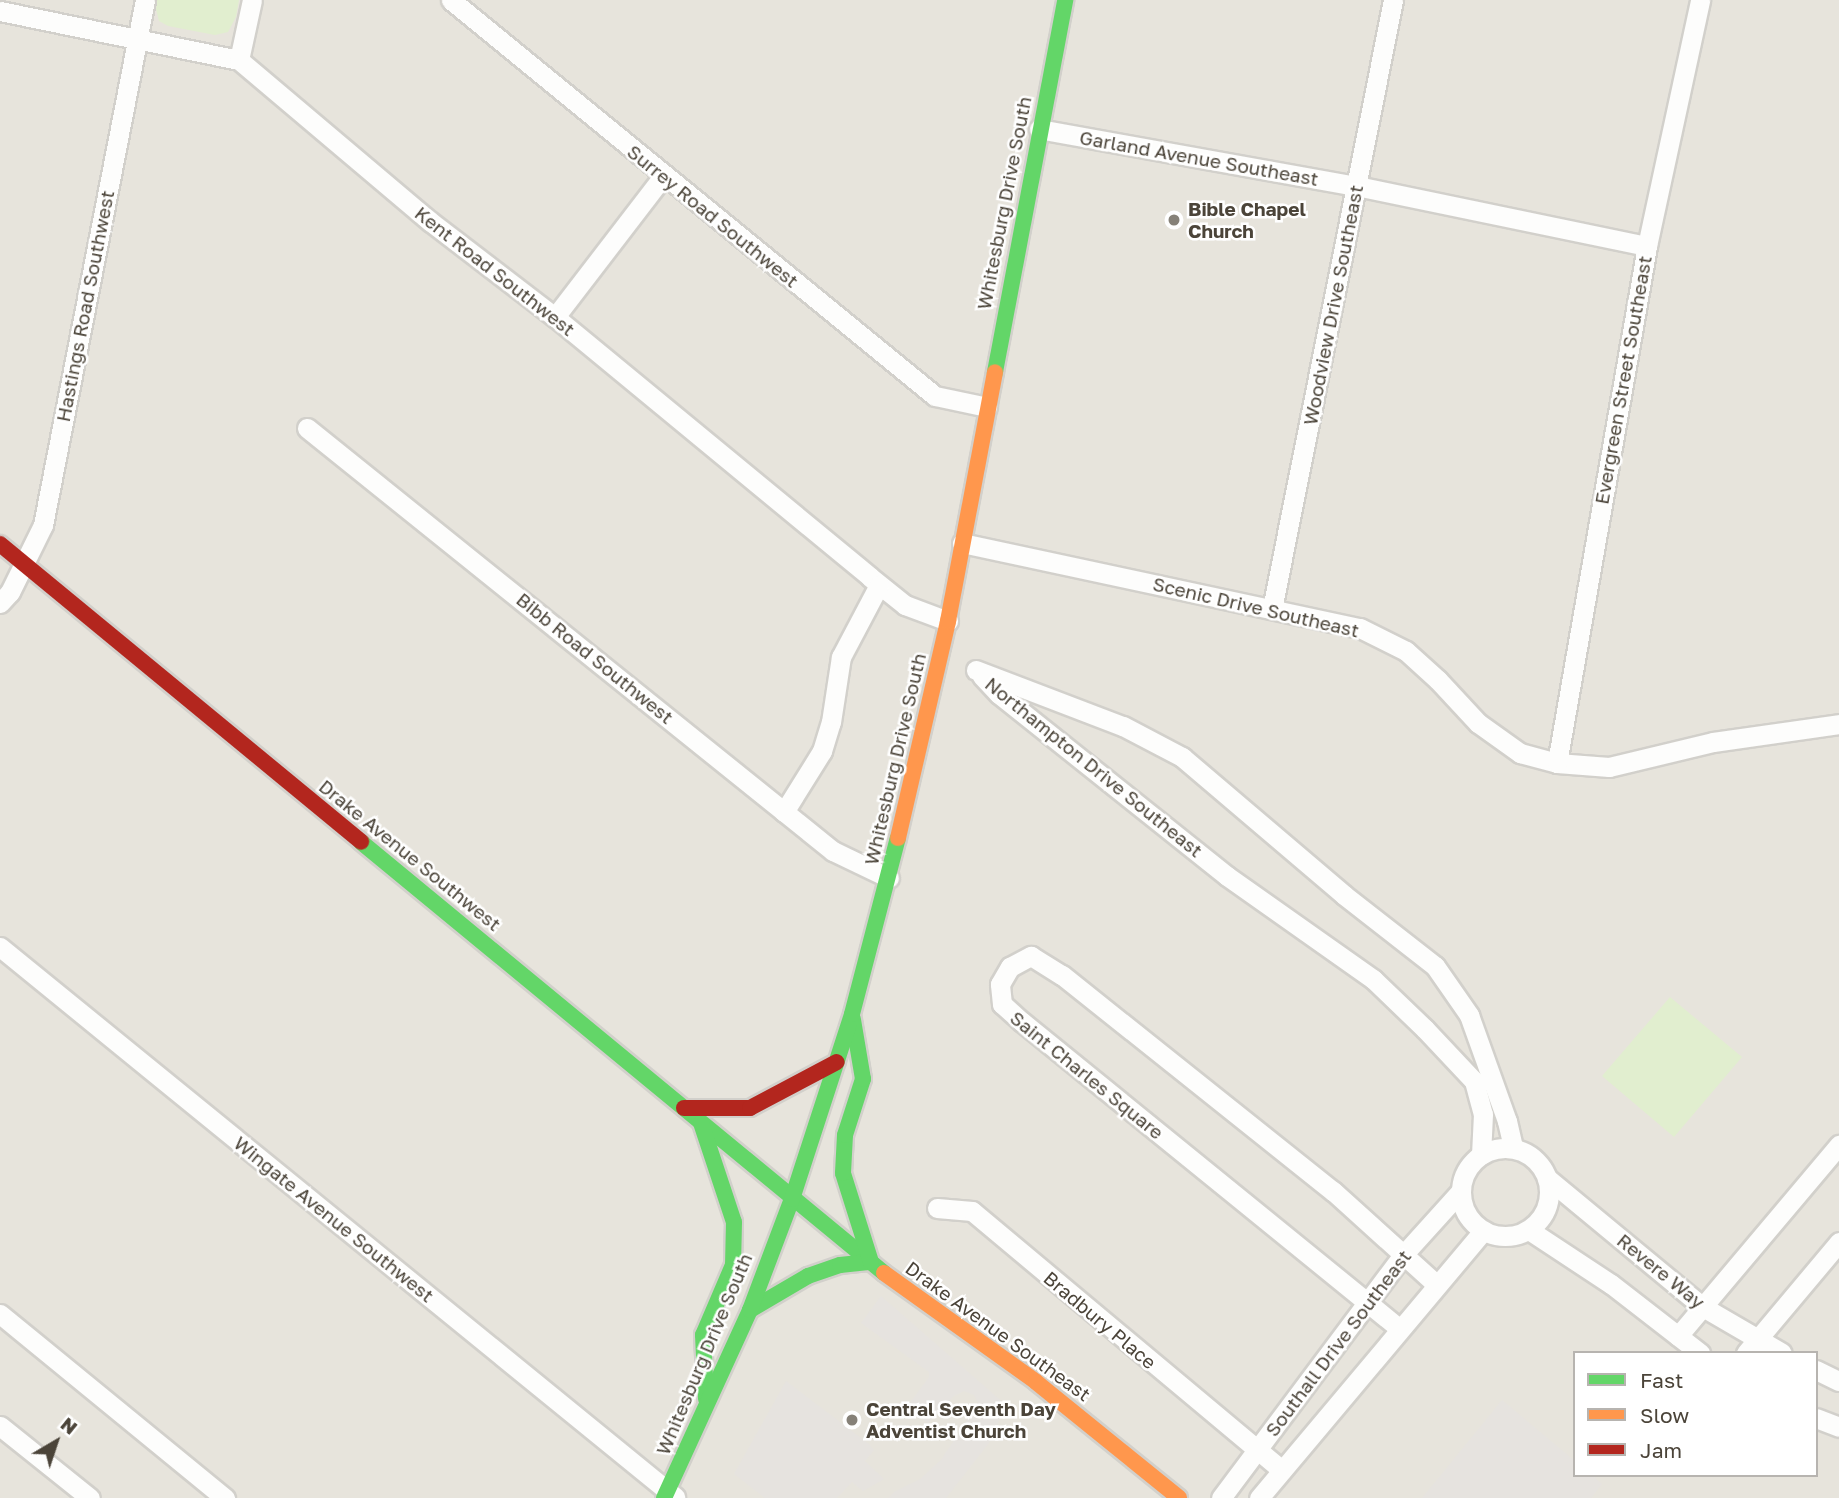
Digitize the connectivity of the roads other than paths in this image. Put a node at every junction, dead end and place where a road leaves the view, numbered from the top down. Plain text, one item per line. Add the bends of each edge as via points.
1 (145, 0) edge
2 (252, 0) edge
3 (451, 0) edge
4 (1065, 0) edge
5 (1393, 0) edge
6 (1700, 0) edge
7 (0, 11) edge
8 (135, 39) junction
9 (239, 60) junction
10 (1039, 129) junction
11 (663, 176) junction
12 (1357, 186) junction
13 (1647, 246) junction
14 (555, 317) junction
15 (987, 407) junction
16 (307, 428) dead end
17 (962, 543) junction
18 (0, 544) edge
19 (23, 564) junction
20 (879, 585) junction
21 (0, 603) edge
22 (1272, 609) junction
23 (948, 621) junction
24 (1839, 724) edge
25 (1557, 763) junction
26 (784, 811) junction
27 (889, 878) junction
28 (0, 947) edge
29 (852, 1014) junction
30 (837, 1062) junction
31 (684, 1108) junction
32 (701, 1123) junction
33 (1839, 1145) edge
34 (1513, 1148) junction
35 (1480, 1155) junction
36 (1547, 1178) junction
37 (1460, 1192) junction
38 (792, 1199) junction
39 (937, 1208) dead end
40 (1529, 1230) junction
41 (1483, 1231) junction
42 (1839, 1242) edge
43 (1403, 1255) junction
44 (871, 1262) junction
45 (1437, 1285) junction
46 (1367, 1303) junction
47 (1703, 1307) junction
48 (750, 1310) junction
49 (0, 1314) edge
50 (1400, 1329) junction
51 (1678, 1336) junction
52 (1752, 1347) edge
53 (1697, 1351) edge
54 (1773, 1351) edge
55 (1818, 1371) edge
56 (1839, 1381) edge
57 (706, 1403) junction
58 (1818, 1419) edge
59 (0, 1426) edge
60 (1839, 1427) edge
61 (1257, 1450) junction
62 (1282, 1470) junction
63 (670, 1496) edge
64 (90, 1498) edge
65 (225, 1498) edge
66 (1179, 1498) edge
67 (1221, 1498) edge
68 (1259, 1498) edge

1 - 8 street, Hastings Road Southwest
2 - 9 street
3 - 11 street, Surrey Road Southwest
4 - 10 main road, Whitesburg Drive South
5 - 12 street, Woodview Drive Southeast
6 - 13 street, Evergreen Street Southeast
7 - 8 street, Kent Road Southwest
8 - 9 street, Kent Road Southwest
8 - 19 street, Hastings Road Southwest via 43,526
9 - 14 street, Kent Road Southwest via 431,222
10 - 12 street, Garland Avenue Southeast
10 - 15 main road, Whitesburg Drive South
11 - 14 street
11 - 15 street, Surrey Road Southwest via 935,396
12 - 13 street, Garland Avenue Southeast
12 - 22 street, Woodview Drive Southeast
13 - 25 street, Evergreen Street Southeast
14 - 20 street, Kent Road Southwest
15 - 17 main road, Whitesburg Drive South
16 - 26 street, Bibb Road Southwest
17 - 22 street, Scenic Drive Southeast
17 - 23 main road, Whitesburg Drive South
18 - 19 main road, Drake Avenue Southwest
19 - 21 street, Hastings Road Southwest
19 - 31 main road, Drake Avenue Southwest
20 - 23 street, Kent Road Southwest via 905,605
20 - 26 street via 841,657 822,751
22 - 25 street, Scenic Drive Southeast via 1360,628 1406,651 1478,723 1520,753
23 - 27 main road, Whitesburg Drive South
24 - 25 street, Scenic Drive Southeast via 1713,742 1609,767
26 - 27 street, Bibb Road Southwest via 834,851
27 - 29 main road, Whitesburg Drive South
28 - 63 street, Wingate Avenue Southwest
29 - 30 main road, Whitesburg Drive South
29 - 44 main road via 863,1079 845,1135 843,1173
30 - 31 main road via 750,1108
30 - 38 main road, Whitesburg Drive South
31 - 32 main road, Drake Avenue Southwest
32 - 38 main road, Drake Avenue Southwest
32 - 57 main road via 734,1222 733,1265 703,1335
33 - 47 street
34 - 35 street
34 - 35 street, Northampton Drive Southeast via 1469,1015 1435,966 1182,757 1124,726 976,670 999,694 1227,876 1373,979 1425,1029 1474,1082 1483,1114
34 - 36 street, Revere Way via 1534,1158
35 - 37 street via 1467,1168
36 - 40 street via 1547,1209
36 - 47 street, Revere Way
37 - 41 street via 1471,1221
37 - 43 street, Southall Drive Southeast
38 - 44 main road, Drake Avenue Southeast
38 - 48 main road, Whitesburg Drive South
39 - 61 street, Bradbury Place via 972,1211
40 - 41 street via 1514,1236
40 - 51 street, Revere Way via 1611,1284
41 - 45 street, Southall Drive Southeast
42 - 52 street
43 - 45 street, Saint Charles Square
43 - 46 street, Southall Drive Southeast
43 - 46 street, Saint Charles Square via 1333,1191 1062,975 1031,956 1010,967 1000,984 1002,1004
44 - 48 main road via 840,1265 808,1276
44 - 66 main road, Drake Avenue Southeast via 1036,1382
45 - 50 street, Southall Drive Southeast
46 - 50 street, Saint Charles Square
46 - 61 street, Southall Drive Southeast
47 - 51 street
47 - 52 street, Revere Way
48 - 57 main road, Whitesburg Drive South
49 - 65 street
50 - 62 street, Southall Drive Southeast
51 - 53 street, Revere Way
52 - 54 street, Revere Way
55 - 56 street
57 - 63 main road, Whitesburg Drive South
58 - 60 street
59 - 64 street
61 - 62 street, Bradbury Place
61 - 67 street, Southall Drive Southeast
62 - 68 street, Southall Drive Southeast

